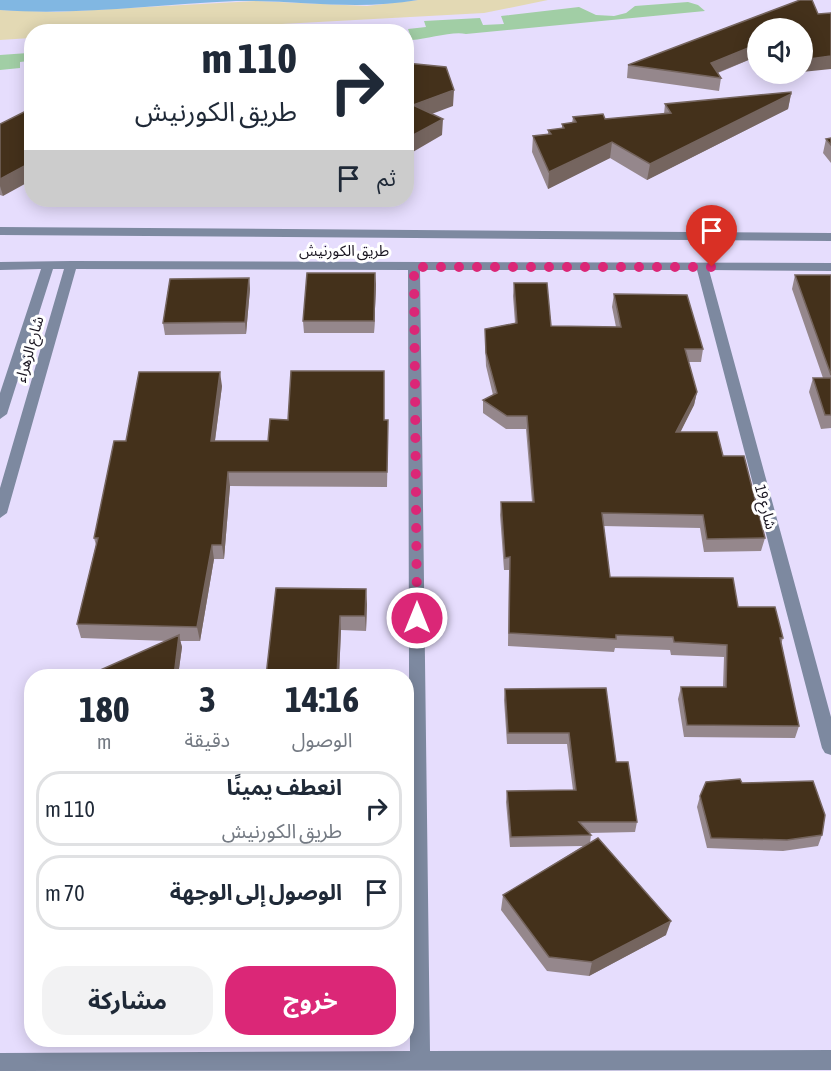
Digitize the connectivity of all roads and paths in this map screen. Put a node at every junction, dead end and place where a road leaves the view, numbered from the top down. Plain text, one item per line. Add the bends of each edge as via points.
1 (0, 231) edge
2 (831, 237) edge
3 (48, 265) junction
4 (71, 265) junction
5 (0, 266) edge
6 (414, 267) junction
7 (702, 267) junction
8 (831, 267) edge
9 (0, 414) edge
10 (0, 513) edge
11 (831, 748) edge
12 (831, 1060) edge
13 (420, 1062) junction
14 (0, 1063) edge

1 - 2 street, طريق الكورنيش
3 - 4 street, طريق الكورنيش
3 - 5 street, طريق الكورنيش
3 - 9 street, شارع الزهراء
4 - 6 street, طريق الكورنيش
4 - 10 street, شارع الزهراء
6 - 7 street, طريق الكورنيش
6 - 13 street
7 - 8 street, طريق الكورنيش
7 - 11 street, شارع 19
12 - 13 street
13 - 14 street

